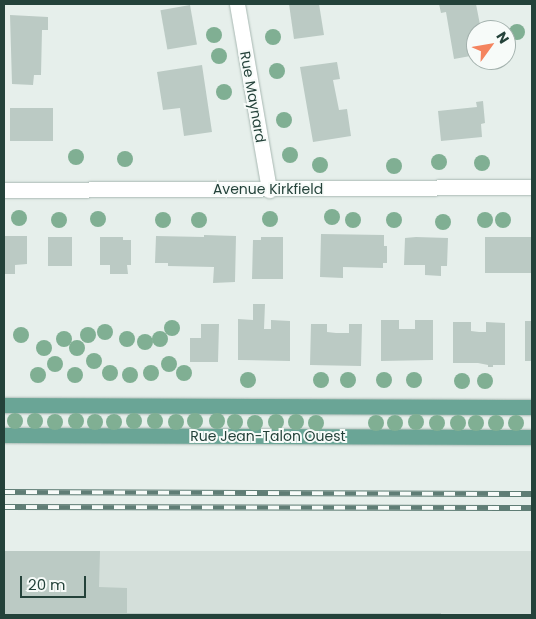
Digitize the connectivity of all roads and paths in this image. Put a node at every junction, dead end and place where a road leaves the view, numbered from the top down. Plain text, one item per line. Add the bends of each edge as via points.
1 (237, 4) edge
2 (532, 187) edge
3 (4, 190) edge
4 (269, 190) junction
5 (4, 405) edge
6 (532, 407) edge
7 (4, 435) edge
8 (532, 437) edge

1 - 4 street, Rue Maynard
2 - 4 street, Avenue Kirkfield
3 - 4 street, Avenue Kirkfield
5 - 6 main road
7 - 8 main road, Rue Jean-Talon Ouest

